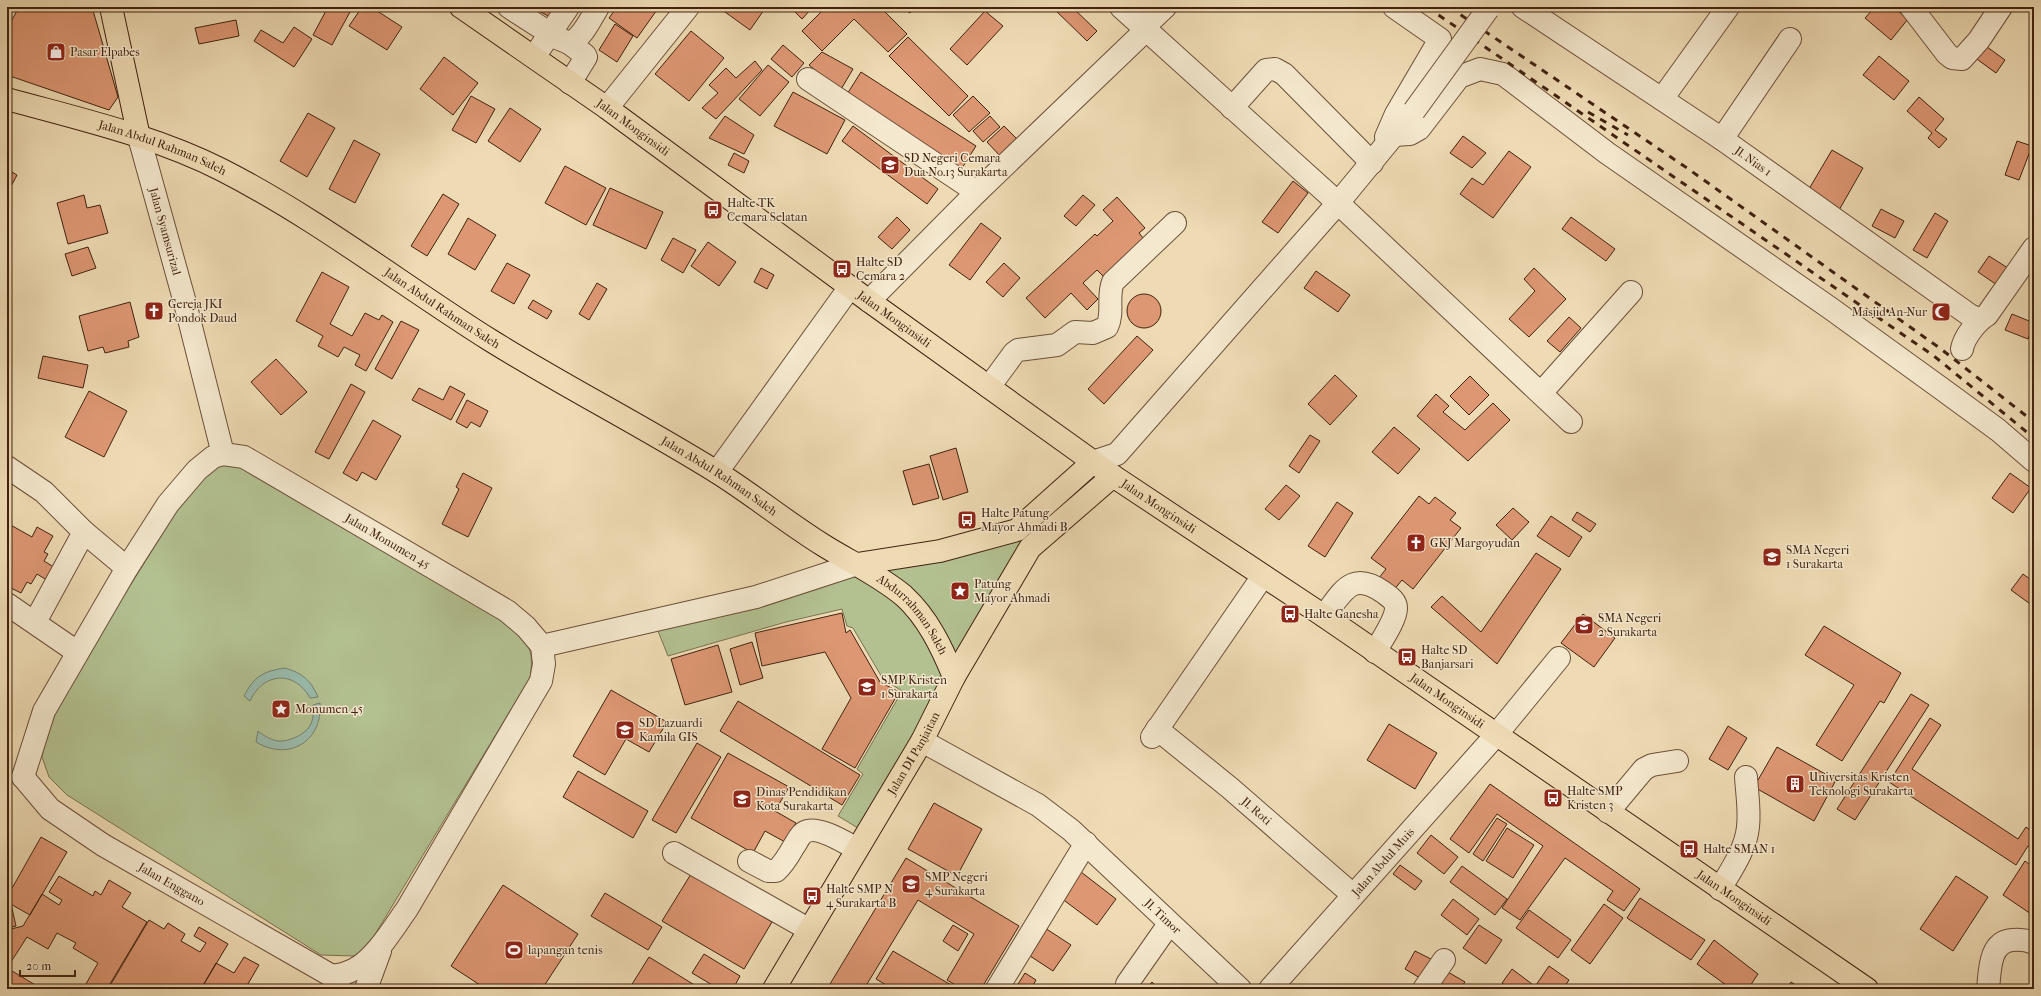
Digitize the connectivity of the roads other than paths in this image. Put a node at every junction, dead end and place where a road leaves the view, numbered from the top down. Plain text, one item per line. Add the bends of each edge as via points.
1 (111, 7) edge
2 (461, 7) edge
3 (509, 7) edge
4 (568, 7) edge
5 (598, 7) edge
6 (688, 7) edge
7 (1121, 7) edge
8 (1165, 7) edge
9 (1394, 7) edge
10 (1523, 7) edge
11 (1728, 7) edge
12 (1911, 7) edge
13 (2001, 7) edge
14 (1489, 8) edge
15 (1145, 28) junction
16 (549, 33) junction
17 (1790, 39) dead end
18 (569, 43) junction
19 (534, 57) junction
20 (808, 79) dead end
21 (570, 82) junction
22 (7, 99) edge
23 (1662, 99) junction
24 (607, 108) junction
25 (1232, 108) junction
26 (139, 137) junction
27 (1722, 139) junction
28 (1391, 140) junction
29 (1372, 163) junction
30 (977, 192) junction
31 (1338, 203) junction
32 (1175, 223) dead end
33 (2034, 248) edge
34 (850, 287) junction
35 (1631, 292) dead end
36 (869, 301) junction
37 (1980, 319) junction
38 (1962, 349) dead end
39 (989, 387) junction
40 (1541, 394) junction
41 (1571, 422) dead end
42 (223, 454) junction
43 (1117, 454) junction
44 (2034, 461) edge
45 (1093, 462) junction
46 (7, 467) edge
47 (717, 472) junction
48 (1114, 476) junction
49 (1017, 530) junction
50 (84, 532) junction
51 (1030, 548) junction
52 (857, 564) junction
53 (127, 568) junction
54 (1263, 576) junction
55 (7, 604) edge
56 (1324, 616) junction
57 (35, 622) junction
58 (542, 646) junction
59 (77, 652) junction
60 (1375, 652) junction
61 (1559, 658) dead end
62 (954, 677) junction
63 (1496, 735) junction
64 (922, 741) junction
65 (1677, 761) dead end
66 (1746, 777) dead end
67 (15, 779) edge
68 (1608, 812) junction
69 (1086, 843) junction
70 (857, 849) junction
71 (674, 853) dead end
72 (749, 861) dead end
73 (1720, 889) junction
74 (1353, 895) junction
75 (1170, 924) junction
76 (808, 929) junction
77 (384, 942) junction
78 (2034, 943) edge
79 (1444, 960) dead end
80 (336, 983) edge
81 (1127, 984) dead end
82 (366, 989) edge
83 (774, 989) edge
84 (998, 989) edge
85 (1240, 989) edge
86 (1270, 989) edge
87 (1424, 989) edge
88 (1867, 989) edge
89 (1988, 989) edge

1 - 26 main road, Jalan Syamsurizal
2 - 19 main road, Jalan Monginsidi
3 - 16 street
4 - 16 street
5 - 18 street via 574,42
6 - 24 street
7 - 15 street
8 - 15 street
9 - 28 street via 1440,39 1388,130
10 - 23 street, Jl. Nias 1
11 - 23 street
12 - 13 street via 1947,54 1958,60 1962,59 1979,40
14 - 28 street, bridge
15 - 25 street
15 - 30 street
16 - 18 street
16 - 19 street
17 - 27 street
18 - 21 street via 586,57
19 - 21 main road, Jalan Monginsidi
20 - 30 street
21 - 24 main road, Jalan Monginsidi
22 - 26 main road, Jalan Abdul Rahman Saleh
23 - 27 street, Jl. Nias 1
24 - 34 main road, Jalan Monginsidi
25 - 29 street via 1266,70 1275,69 1284,74
25 - 31 street
26 - 42 street, Jalan Syamsurizal via 184,299
26 - 47 main road, Jalan Abdul Rahman Saleh via 222,170 263,193 490,339
27 - 37 street, Jl. Nias 1 via 1971,316
28 - 29 street
28 - 44 street via 1419,129 1459,77 1480,69 1502,74 1607,153 1942,389 1998,430
29 - 31 street
30 - 36 street
31 - 40 street
31 - 43 street
32 - 39 street via 1114,282 1111,290 1110,322 1107,327 1093,333 1075,332 1057,345 1018,350
33 - 37 street via 1987,315
34 - 36 main road, Jalan Monginsidi
34 - 47 street
35 - 40 street
36 - 39 main road, Jalan Monginsidi
37 - 38 street
39 - 45 main road, Jalan Monginsidi
40 - 41 street
42 - 53 street via 213,457 197,470 168,504
42 - 58 street, Jalan Monumen 45 via 244,457 507,611 526,627
43 - 45 street
43 - 48 street
45 - 48 main road, Jalan Monginsidi
45 - 49 main road
46 - 50 street via 44,492
47 - 52 main road, Jalan Abdul Rahman Saleh via 822,545
48 - 51 main road, Jalan DI Panjaitan
48 - 54 main road, Jalan Monginsidi
49 - 51 main road via 1028,531 1034,538
49 - 52 main road via 940,551
50 - 53 street
50 - 57 street
51 - 62 main road, Jalan DI Panjaitan
52 - 58 street via 756,597
52 - 62 main road, Abdurrahman Saleh via 884,580 927,622
53 - 59 street
54 - 56 main road, Jalan Monginsidi
54 - 74 street, Jl. Roti via 1154,733 1230,788
55 - 57 street
56 - 60 main road, Jalan Monginsidi
56 - 60 street via 1349,586 1360,582 1372,585 1391,598 1396,607 1395,614
57 - 59 street
58 - 77 street via 544,664 541,681 407,909
59 - 67 street via 44,711
60 - 63 main road, Jalan Monginsidi
61 - 63 street, Jalan Abdul Muis
62 - 64 main road, Jalan DI Panjaitan
63 - 68 main road, Jalan Monginsidi
63 - 74 street, Jalan Abdul Muis
64 - 69 street, Jl. Timor via 1038,805
64 - 70 main road, Jalan DI Panjaitan
65 - 68 street via 1652,765 1644,769
66 - 73 street via 1746,837 1741,852
67 - 80 street, Jalan Enggano via 50,809 103,846
68 - 73 main road, Jalan Monginsidi
69 - 75 street, Jl. Timor
69 - 84 street
70 - 72 street via 828,834 811,830 801,835 776,871 768,871
70 - 76 main road, Jalan DI Panjaitan
71 - 76 street
73 - 88 main road, Jalan Monginsidi
74 - 86 street, Jalan Abdul Muis
75 - 81 street
75 - 85 street, Jl. Timor
76 - 83 main road, Jalan DI Panjaitan
77 - 80 street via 360,966
77 - 82 street
78 - 89 street via 2020,939 2007,940 1998,947 1990,964
79 - 87 street

